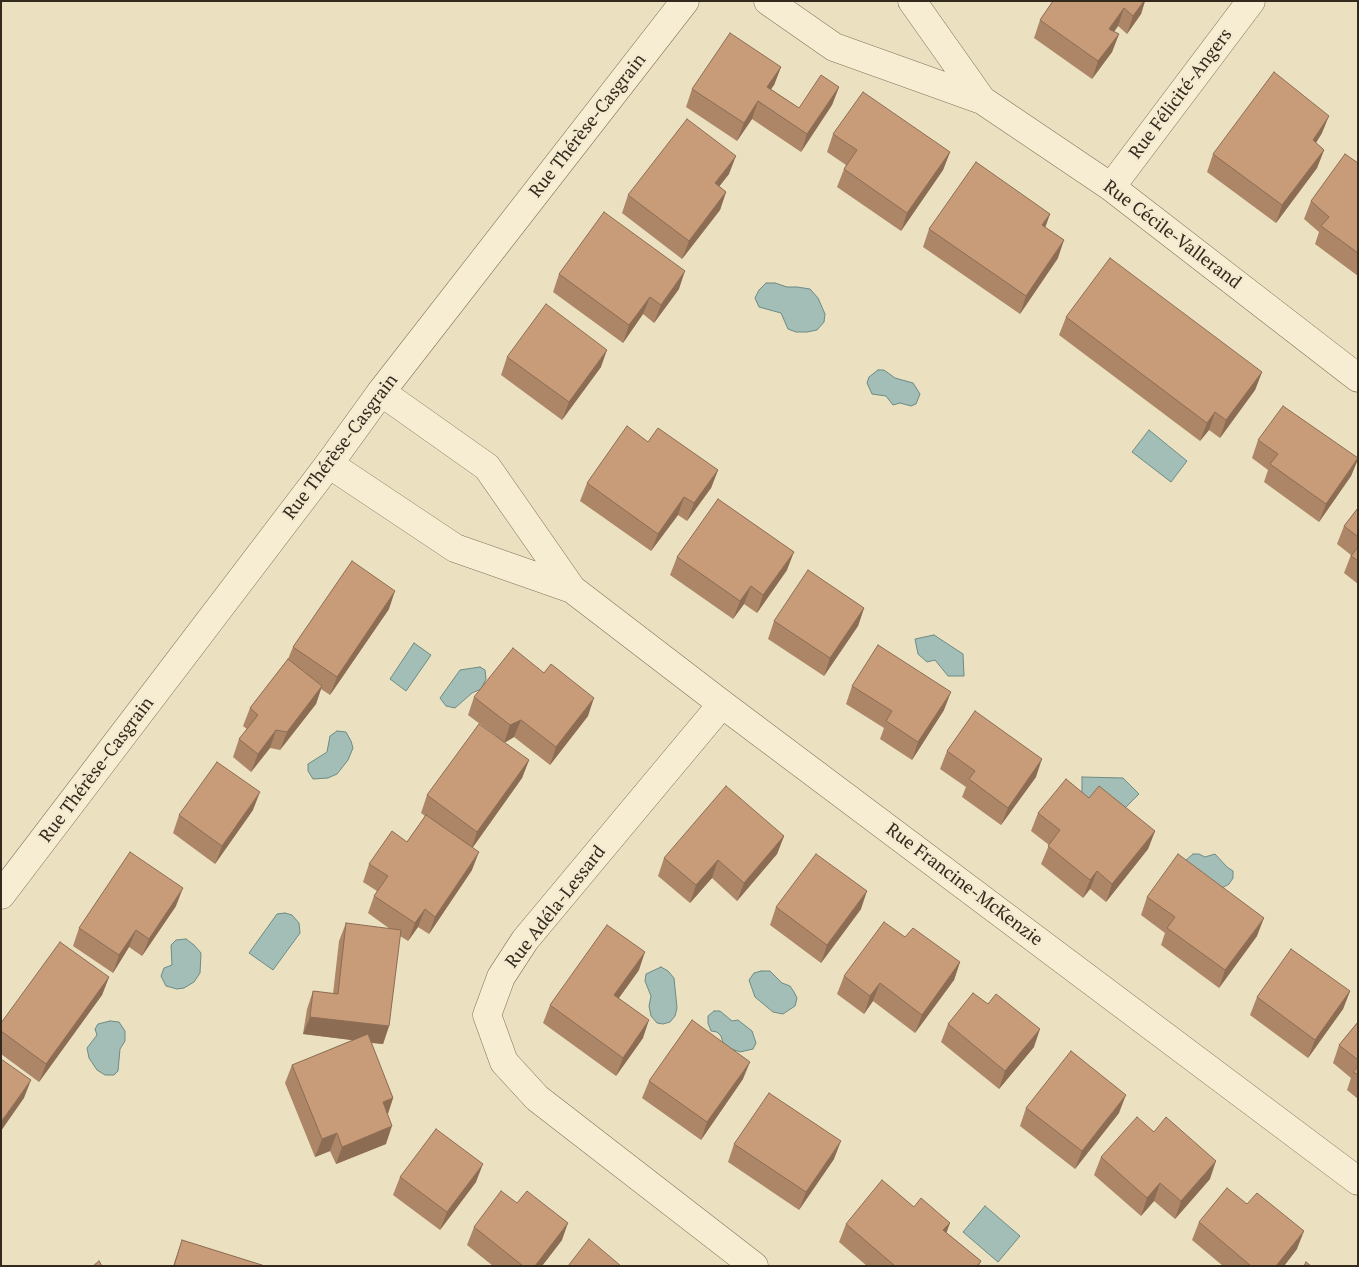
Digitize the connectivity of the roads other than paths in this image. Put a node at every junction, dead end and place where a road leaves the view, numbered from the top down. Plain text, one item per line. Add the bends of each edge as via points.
1 (685, 1) edge
2 (768, 1) edge
3 (912, 1) edge
4 (1252, 1) edge
5 (982, 100) junction
6 (1111, 188) junction
7 (1358, 378) edge
8 (381, 392) junction
9 (329, 464) junction
10 (572, 589) junction
11 (722, 704) junction
12 (1, 895) edge
13 (1358, 1181) edge
14 (754, 1266) edge

1 - 8 street, Rue Thérèse-Casgrain
2 - 5 street, Rue Cécile-Vallerand via 834,47
3 - 5 street, Rue Cécile-Vallerand
4 - 6 street, Rue Félicité-Angers
5 - 6 street, Rue Cécile-Vallerand
6 - 7 street, Rue Cécile-Vallerand
8 - 9 street, Rue Thérèse-Casgrain
8 - 10 street, Rue Francine-McKenzie via 487,468
9 - 10 street, Rue Francine-McKenzie via 456,548
9 - 12 street, Rue Thérèse-Casgrain
10 - 11 street, Rue Francine-McKenzie
11 - 13 street, Rue Francine-McKenzie
11 - 14 street, Rue Adéla-Lessard via 525,940 501,977 487,1015 504,1062 538,1098

